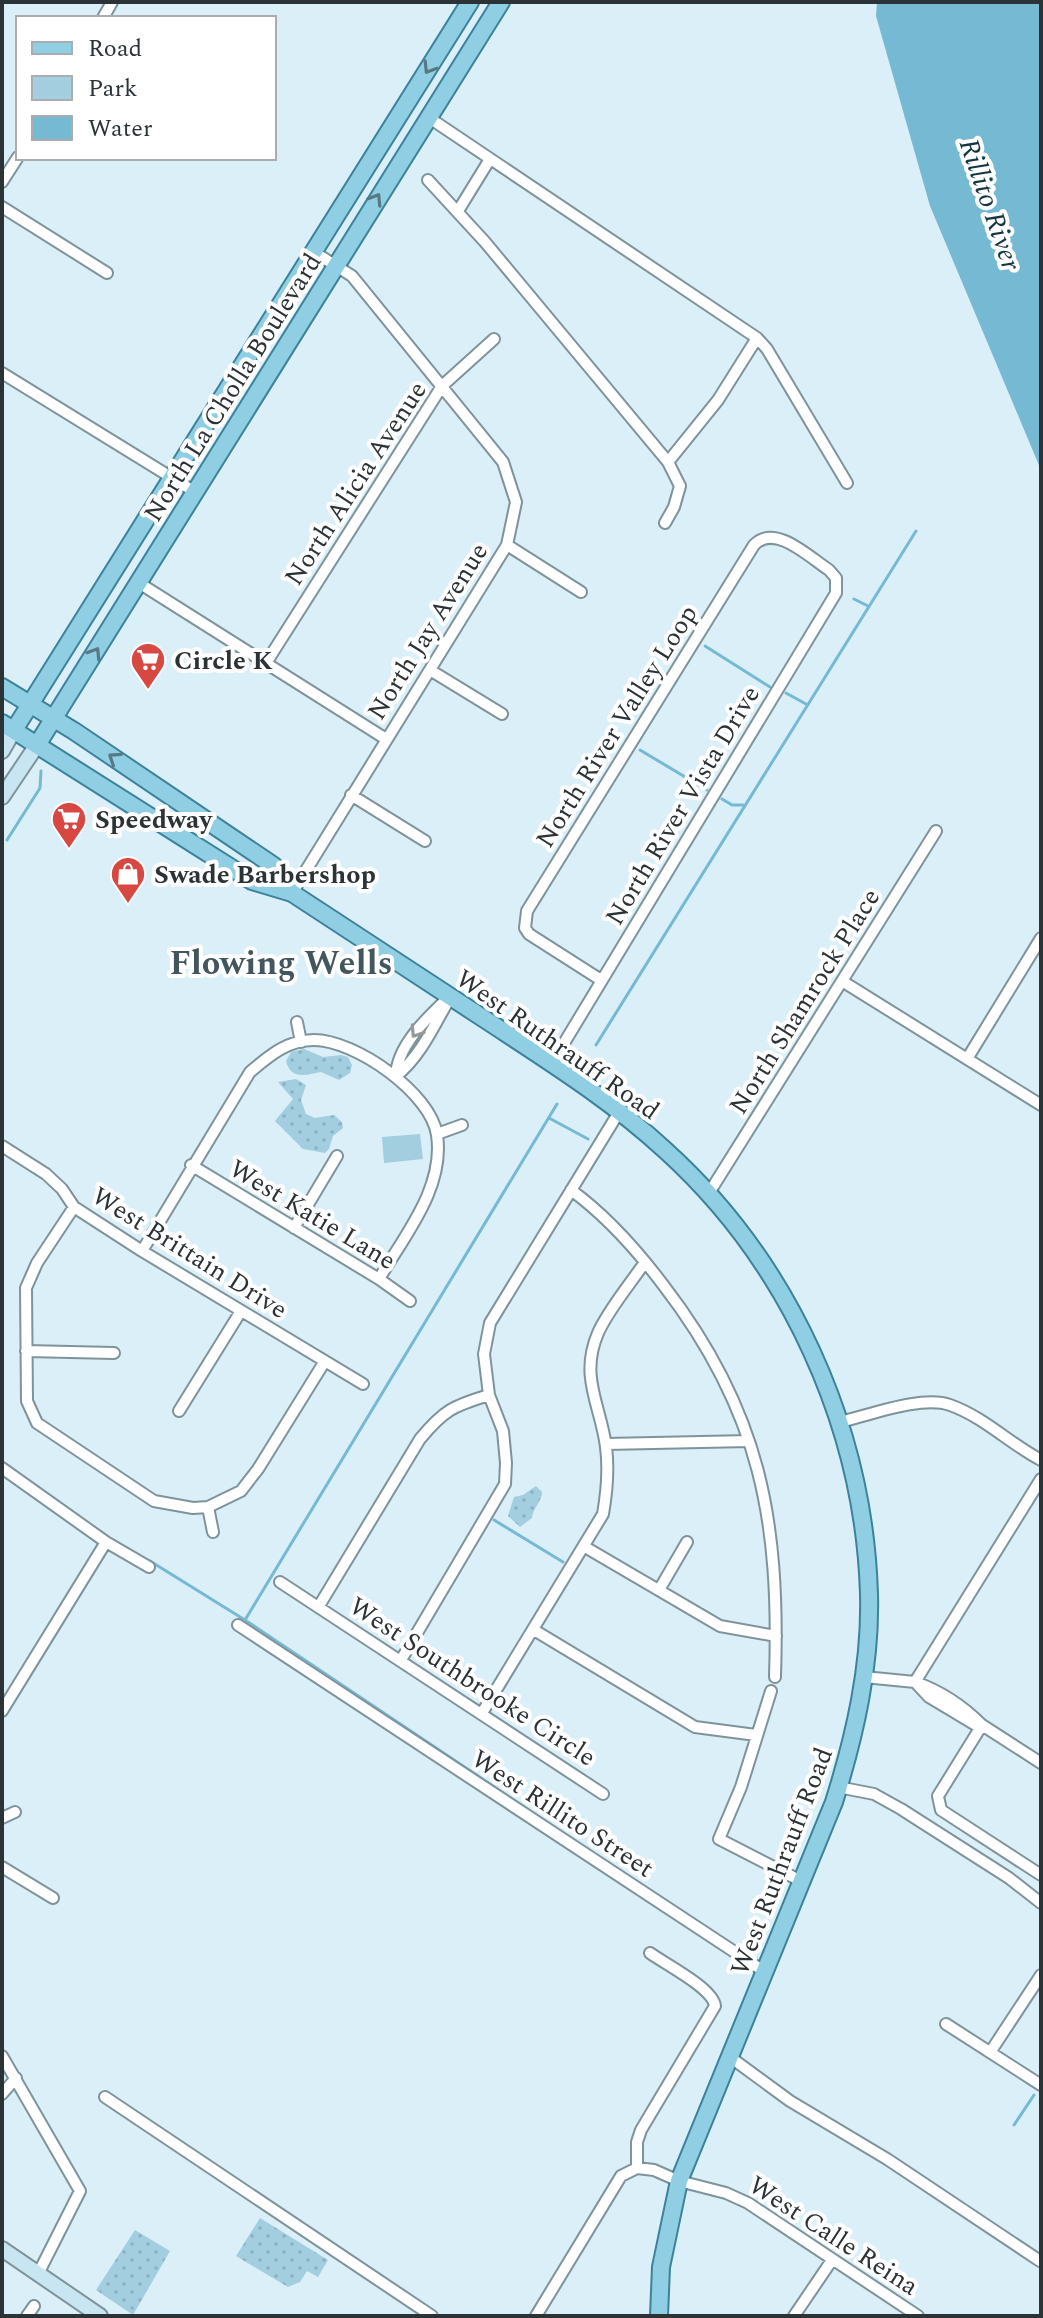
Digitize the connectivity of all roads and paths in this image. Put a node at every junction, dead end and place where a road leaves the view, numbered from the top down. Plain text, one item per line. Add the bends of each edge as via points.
1 (470, 2) edge
2 (501, 2) edge
3 (428, 117) junction
4 (490, 159) junction
5 (16, 160) edge
6 (428, 180) dead end
7 (2, 182) edge
8 (2, 207) edge
9 (458, 211) junction
10 (314, 252) junction
11 (336, 266) junction
12 (107, 273) dead end
13 (757, 338) junction
14 (494, 339) dead end
15 (2, 373) edge
16 (442, 386) junction
17 (668, 462) junction
18 (173, 477) junction
19 (847, 483) dead end
20 (195, 492) junction
21 (665, 523) dead end
22 (507, 545) junction
23 (829, 570) joint
24 (139, 583) junction
25 (581, 592) dead end
26 (266, 663) junction
27 (430, 670) junction
28 (2, 687) edge
29 (30, 704) junction
30 (502, 714) dead end
31 (54, 719) junction
32 (8, 727) edge
33 (386, 739) junction
34 (37, 745) junction
35 (2, 751) edge
36 (351, 795) junction
37 (2, 797) edge
38 (936, 831) dead end
39 (425, 841) dead end
40 (292, 893) junction
41 (1041, 938) edge
42 (601, 980) junction
43 (842, 981) junction
44 (450, 996) junction
45 (297, 1022) dead end
46 (301, 1042) junction
47 (967, 1059) junction
48 (552, 1063) junction
49 (396, 1076) junction
50 (1041, 1105) edge
51 (619, 1112) junction
52 (462, 1125) dead end
53 (437, 1134) junction
54 (2, 1146) edge
55 (337, 1156) dead end
56 (191, 1165) junction
57 (571, 1190) junction
58 (709, 1193) junction
59 (74, 1207) junction
60 (294, 1228) junction
61 (142, 1251) junction
62 (645, 1262) junction
63 (379, 1279) junction
64 (410, 1301) dead end
65 (241, 1311) junction
66 (26, 1351) junction
67 (114, 1353) dead end
68 (325, 1361) junction
69 (363, 1384) dead end
70 (489, 1395) junction
71 (179, 1411) dead end
72 (840, 1422) junction
73 (749, 1441) junction
74 (606, 1444) junction
75 (1041, 1460) edge
76 (4, 1474) edge
77 (1041, 1479) edge
78 (208, 1507) junction
79 (213, 1532) dead end
80 (106, 1542) junction
81 (687, 1542) dead end
82 (585, 1547) junction
83 (149, 1567) dead end
84 (280, 1582) dead end
85 (659, 1590) junction
86 (319, 1606) junction
87 (238, 1625) dead end
88 (534, 1630) junction
89 (776, 1636) junction
90 (401, 1660) junction
91 (775, 1677) dead end
92 (864, 1677) junction
93 (915, 1682) junction
94 (771, 1691) dead end
95 (2, 1711) edge
96 (482, 1713) junction
97 (982, 1725) junction
98 (756, 1735) junction
99 (1041, 1763) edge
100 (838, 1787) junction
101 (603, 1794) dead end
102 (15, 1812) dead end
103 (2, 1818) edge
104 (2, 1867) edge
105 (1041, 1875) edge
106 (803, 1882) junction
107 (53, 1898) dead end
108 (1041, 1903) edge
109 (650, 1953) dead end
110 (765, 1972) junction
111 (1041, 1975) edge
112 (946, 2024) dead end
113 (991, 2051) junction
114 (2, 2056) edge
115 (730, 2057) junction
116 (16, 2078) junction
117 (1041, 2085) edge
118 (2, 2094) edge
119 (105, 2097) dead end
120 (637, 2168) junction
121 (679, 2181) junction
122 (2, 2249) edge
123 (832, 2260) junction
124 (1040, 2261) edge
125 (38, 2274) junction
126 (34, 2306) dead end
127 (27, 2316) edge
128 (100, 2316) edge
129 (432, 2316) edge
130 (536, 2316) edge
131 (659, 2316) edge
132 (794, 2316) edge
133 (918, 2316) edge

1 -> 10 main road, North La Cholla Boulevard
2 - 3 main road, North La Cholla Boulevard
3 - 4 street
11 -> 3 main road, North La Cholla Boulevard
4 - 9 street
4 - 13 street
5 - 7 street
6 - 9 street
8 - 12 street
9 - 17 street
10 - 11 street, North Jay Avenue
10 - 18 main road, North La Cholla Boulevard
11 - 16 street, North Jay Avenue via 352,276
11 - 20 main road, North La Cholla Boulevard
13 - 17 street via 718,400
13 - 19 street
14 - 16 street, North Alicia Avenue
15 - 18 street
16 - 22 street, North Jay Avenue via 503,462 516,502
16 - 26 street, North Alicia Avenue
17 - 21 street via 680,486
18 - 20 street
18 - 29 main road, North La Cholla Boulevard
20 - 24 main road, North La Cholla Boulevard
22 - 25 street
22 - 27 street, North Jay Avenue
23 - 42 street, North River Vista Drive via 841,581 833,600
23 - 42 street, North River Valley Loop via 780,539 764,535 754,545 527,911 522,923 534,938
24 - 26 street
31 -> 24 main road, North La Cholla Boulevard
26 - 33 street
27 - 30 street
27 - 33 street, North Jay Avenue
28 - 29 main road, West Ruthrauff Road
29 - 31 main road, West Ruthrauff Road
29 - 32 main road, North La Cholla Boulevard
31 - 34 main road, North La Cholla Boulevard
40 -> 31 main road, West Ruthrauff Road via 274,866
32 - 34 main road, West Ruthrauff Road
32 - 35 street, North La Cholla Boulevard
33 - 36 street, North Jay Avenue
34 - 37 street, North La Cholla Boulevard
34 - 40 main road, West Ruthrauff Road via 252,881
36 - 39 street
36 - 40 street, North Jay Avenue
38 - 43 street, North Shamrock Place
40 - 44 main road, West Ruthrauff Road
41 - 47 street
42 - 48 street, North River Vista Drive
43 - 47 street
43 - 58 street, North Shamrock Place
44 - 48 main road, West Ruthrauff Road
44 - 49 street via 425,1019 397,1063
45 - 46 street
46 - 49 street via 345,1047
46 - 56 street via 274,1051 250,1072
47 - 50 street
48 - 51 main road, West Ruthrauff Road
49 - 53 street via 426,1108
51 - 57 street
51 - 58 main road, West Ruthrauff Road
52 - 53 street
53 - 63 street via 431,1191
54 - 59 street, West Brittain Drive via 46,1174
55 - 60 street
56 - 60 street, West Katie Lane
56 - 61 street
57 - 62 street
57 - 70 street via 490,1323 484,1354
58 - 72 main road, West Ruthrauff Road via 750,1246 810,1345
59 - 61 street, West Brittain Drive
59 - 66 street via 26,1288
60 - 63 street, West Katie Lane
61 - 65 street, West Brittain Drive
62 - 73 street via 720,1369
62 - 74 street via 598,1332 591,1359 592,1394
63 - 64 street, West Katie Lane
65 - 68 street, West Brittain Drive
65 - 71 street
66 - 67 street
66 - 78 street via 27,1401 37,1423 154,1501
68 - 69 street, West Brittain Drive
68 - 78 street via 241,1491
70 - 86 street via 437,1417
70 - 90 street via 503,1431 505,1484
72 - 75 street via 921,1403 948,1404
72 - 92 main road, West Ruthrauff Road via 860,1511 869,1594
73 - 74 street
73 - 89 street via 764,1490 773,1554
74 - 82 street via 603,1514
76 - 80 street
77 - 93 street
78 - 79 street
80 - 83 street
80 - 95 street
81 - 85 street
82 - 85 street
82 - 88 street
84 - 86 street, West Southbrooke Circle
85 - 89 street via 720,1626
86 - 90 street, West Southbrooke Circle
87 - 110 street, West Rillito Street
88 - 96 street
88 - 98 street via 695,1727
89 - 91 street
90 - 96 street, West Southbrooke Circle
92 - 93 street
92 - 100 main road, West Ruthrauff Road
93 - 97 street via 929,1697
94 - 98 street
96 - 101 street, West Southbrooke Circle
97 - 99 street
97 - 105 street via 938,1796 941,1810
98 - 106 street via 719,1839
100 - 106 main road, West Ruthrauff Road
100 - 108 street via 874,1794 901,1809
102 - 103 street
104 - 107 street
106 - 110 main road, West Ruthrauff Road
109 - 120 street via 706,1991 715,2006 637,2142
110 - 115 main road, West Ruthrauff Road
111 - 113 street
112 - 113 street
113 - 117 street
114 - 116 street
115 - 121 main road, West Ruthrauff Road
115 - 124 street
116 - 118 street
116 - 125 street via 80,2191
119 - 129 street
120 - 121 street, West Calle Reina
120 - 130 street via 621,2176
121 - 123 street, West Calle Reina via 748,2203
121 - 131 main road, West Ruthrauff Road via 661,2267
122 - 125 street
123 - 132 street
123 - 133 street, West Calle Reina
125 - 128 street
126 - 127 street

